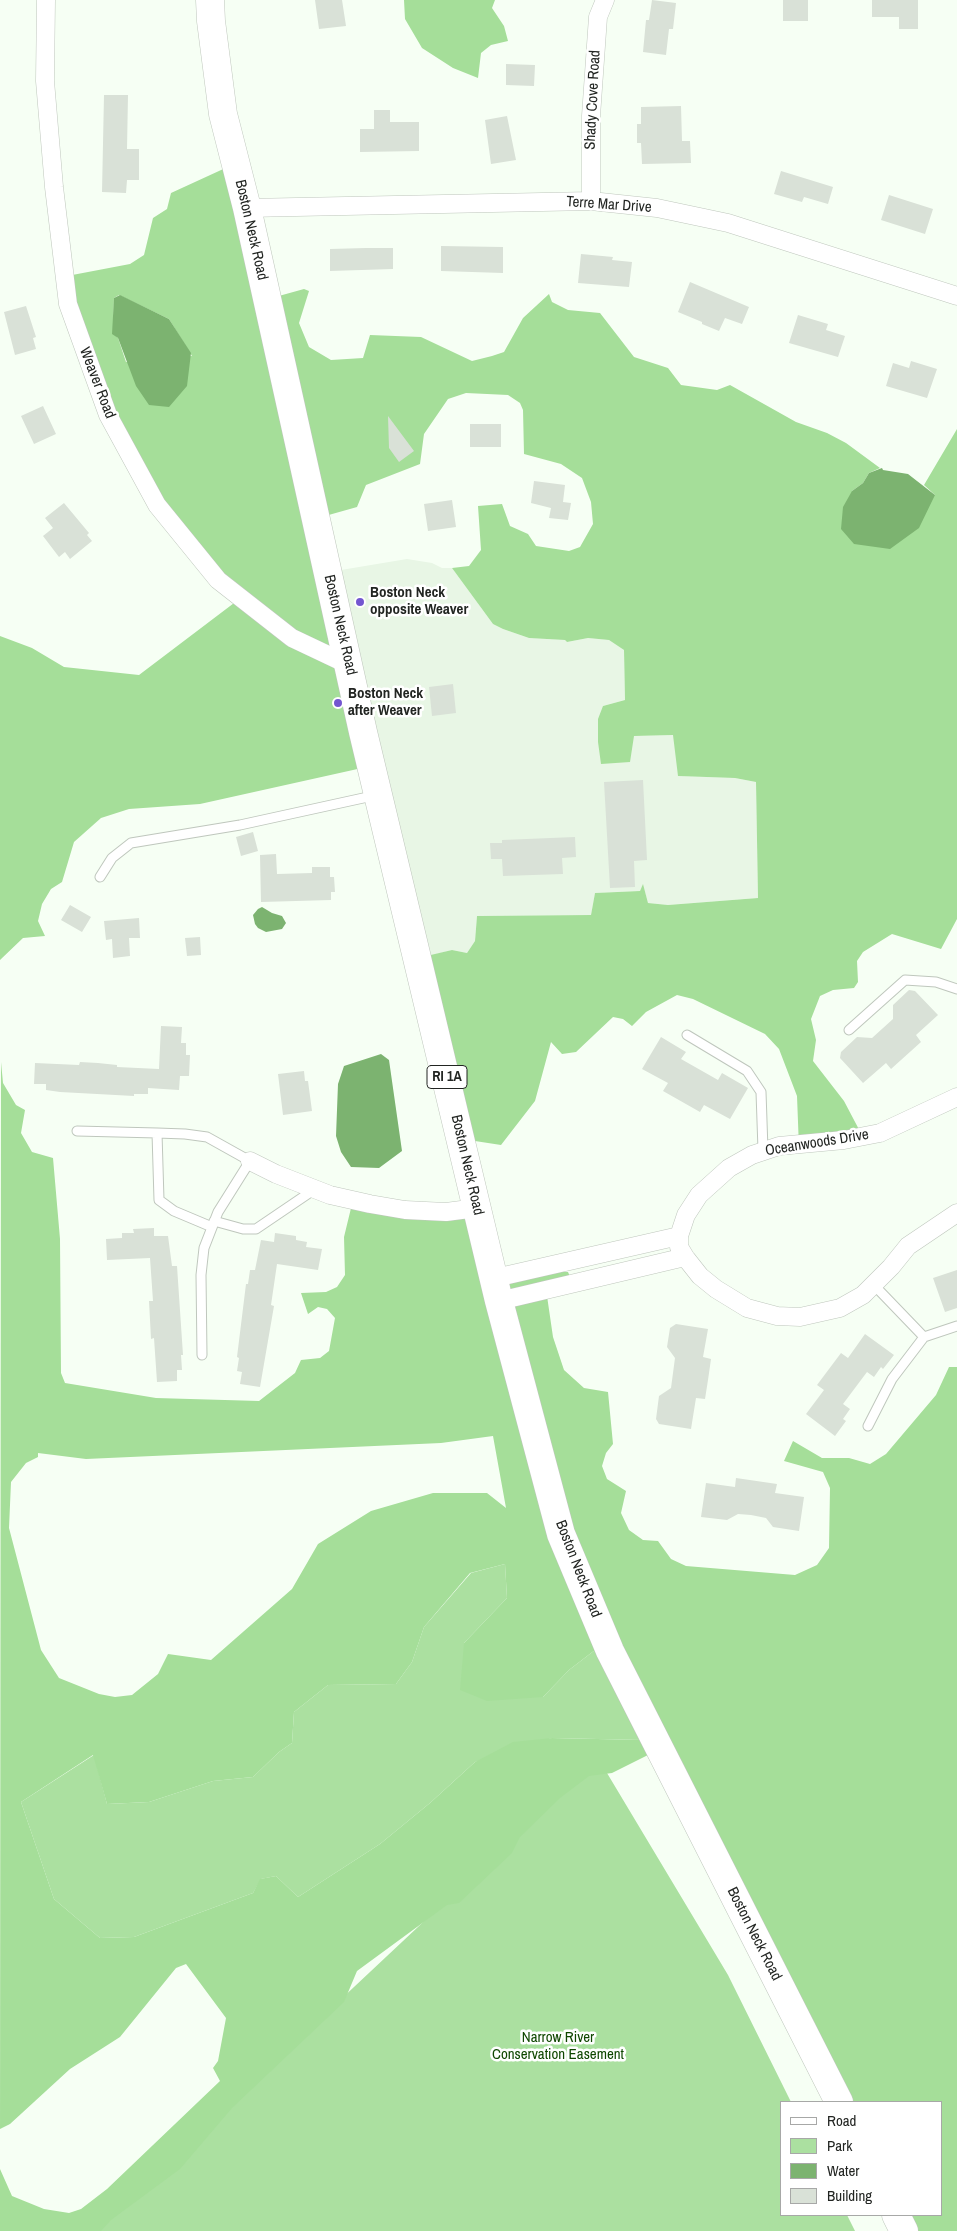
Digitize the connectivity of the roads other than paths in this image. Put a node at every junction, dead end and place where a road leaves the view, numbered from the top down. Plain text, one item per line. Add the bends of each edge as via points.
1 (46, 0) edge
2 (210, 0) edge
3 (605, 0) edge
4 (591, 201) junction
5 (247, 208) junction
6 (957, 296) edge
7 (350, 665) junction
8 (379, 795) junction
9 (100, 877) dead end
10 (957, 989) edge
11 (849, 1030) dead end
12 (687, 1035) dead end
13 (957, 1097) edge
14 (77, 1131) dead end
15 (157, 1133) junction
16 (764, 1150) junction
17 (250, 1161) junction
18 (315, 1189) junction
19 (477, 1208) junction
20 (957, 1213) edge
21 (213, 1224) junction
22 (679, 1236) junction
23 (685, 1258) junction
24 (567, 1262) junction
25 (572, 1284) junction
26 (873, 1284) junction
27 (497, 1289) junction
28 (957, 1326) edge
29 (924, 1337) junction
30 (202, 1355) dead end
31 (868, 1426) dead end
32 (838, 2101) edge
33 (896, 2216) edge
34 (904, 2231) edge

1 - 7 street, Weaver Road via 45,81 68,304 108,414 157,505 218,580 292,638
2 - 5 main road, Boston Neck Road / RI 1A via 223,114
3 - 4 street, Shady Cove Road via 598,17 592,96
4 - 5 street, Terre Mar Drive
4 - 6 street, Terre Mar Drive via 657,208 728,223
5 - 7 main road, Boston Neck Road / RI 1A
7 - 8 main road, Boston Neck Road / RI 1A
8 - 9 lane via 240,826 131,843 112,858
8 - 19 main road, Boston Neck Road / RI 1A
10 - 11 lane via 936,982 905,980
12 - 16 lane via 747,1071 761,1092
13 - 16 street, Oceanwoods Drive via 880,1133
14 - 15 lane
15 - 17 lane via 207,1137
15 - 21 lane via 159,1200 174,1211
16 - 22 street, Oceanwoods Drive via 729,1168 699,1195 686,1215
17 - 18 street
17 - 21 lane
18 - 19 street via 405,1210 446,1212
18 - 21 lane via 256,1229
19 - 27 main road, Boston Neck Road / RI 1A
20 - 26 street via 908,1246
21 - 30 lane via 204,1248 201,1275
22 - 23 street via 679,1247
22 - 24 street
23 - 25 street
23 - 26 street via 716,1289 747,1308 777,1316 800,1317 840,1308 863,1295
24 - 25 street
24 - 27 street
25 - 27 street
26 - 29 lane
27 - 32 main road, Boston Neck Road / RI 1A via 561,1534 610,1651
28 - 29 lane
29 - 31 lane via 892,1379
33 - 34 main road

